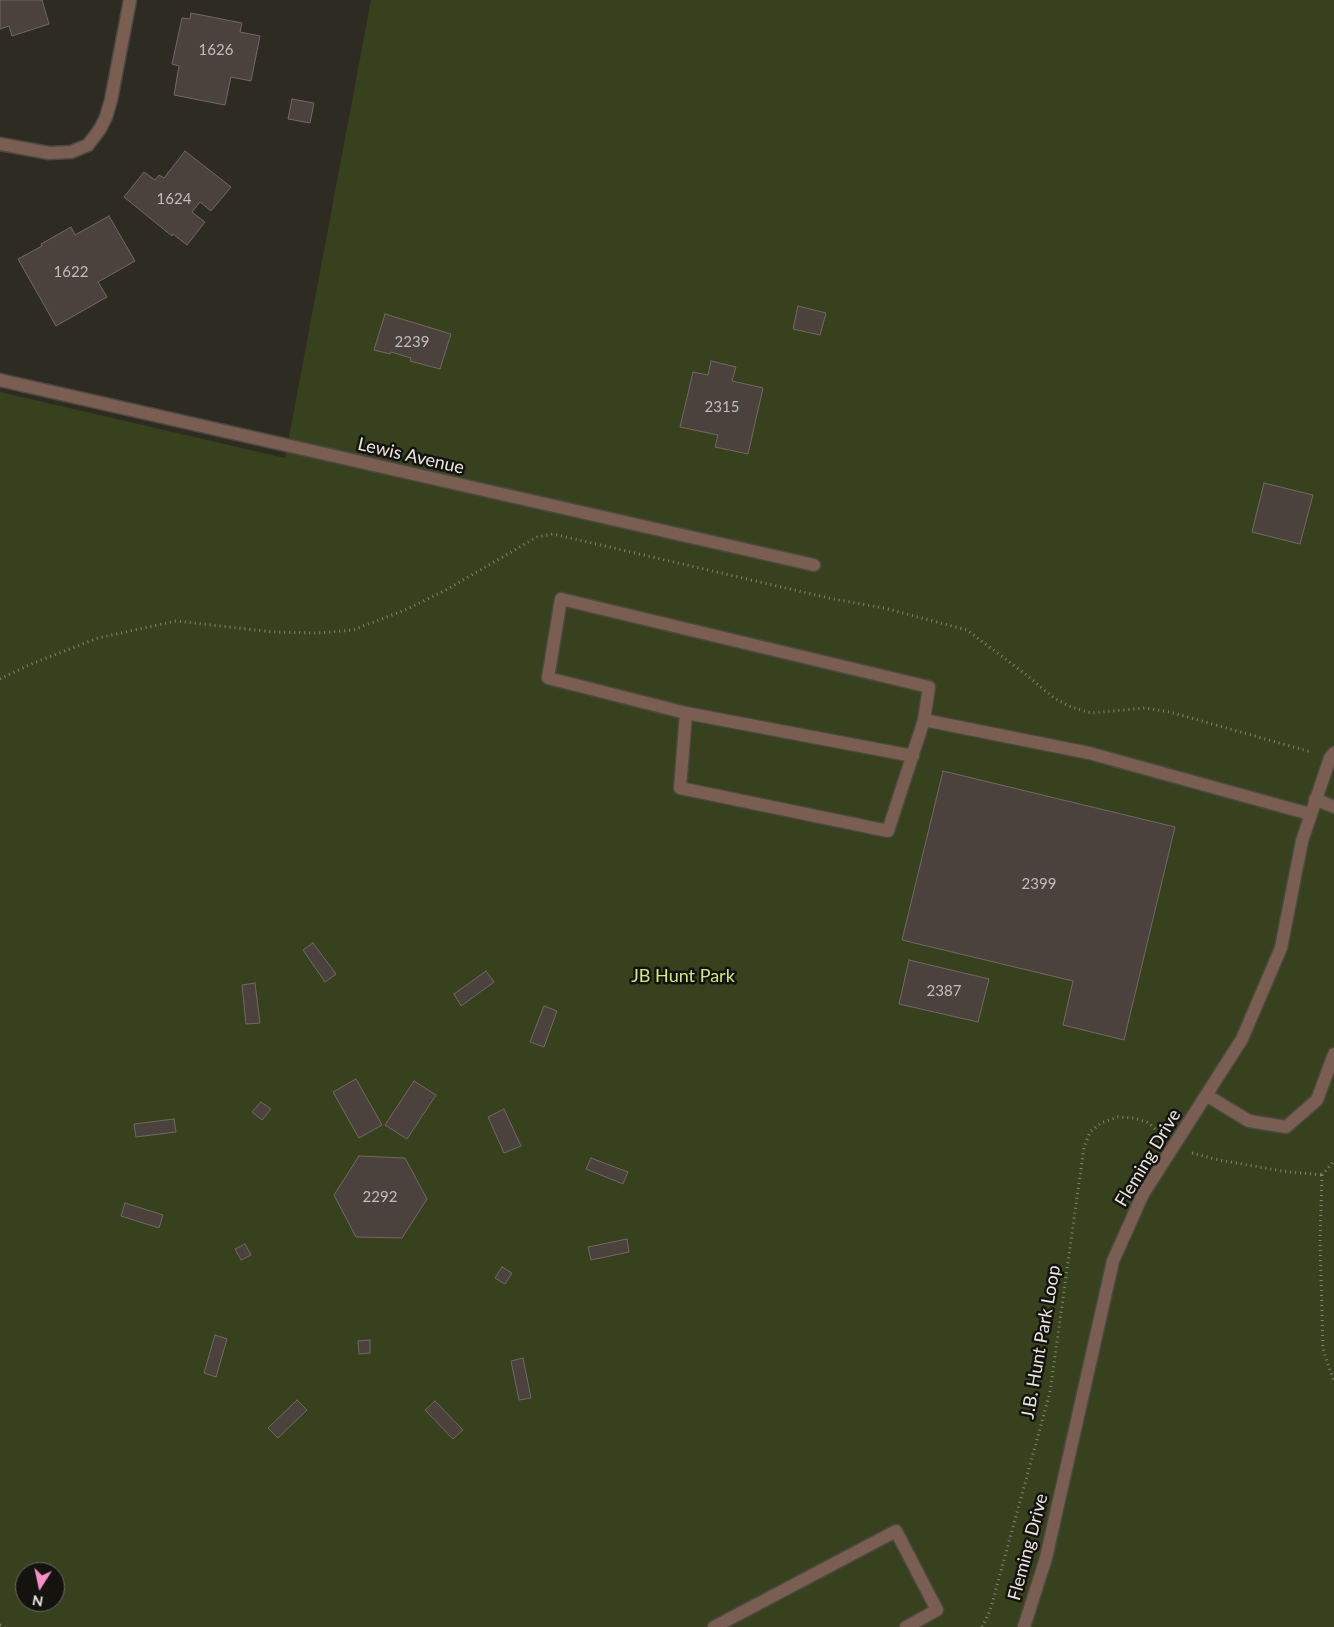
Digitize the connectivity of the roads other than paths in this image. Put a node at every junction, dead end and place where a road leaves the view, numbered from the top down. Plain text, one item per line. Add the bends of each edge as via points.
1 (130, 0) edge
2 (0, 144) edge
3 (0, 380) edge
4 (814, 566) dead end
5 (686, 713) junction
6 (924, 720) junction
7 (1334, 753) edge
8 (912, 756) junction
9 (1315, 799) junction
10 (1334, 807) edge
11 (1310, 814) junction
12 (1334, 1054) edge
13 (1206, 1095) junction
14 (714, 1627) edge
15 (906, 1627) edge
16 (1024, 1627) edge

1 - 2 street via 108,109 88,145 71,152 49,154
3 - 4 street, Lewis Avenue
5 - 6 street via 548,678 560,599 929,686
5 - 8 street
5 - 8 street via 680,788 888,831
6 - 8 street
6 - 11 street via 1089,753
7 - 9 street, Fleming Drive
9 - 10 street
9 - 11 street, Fleming Drive
11 - 13 street, Fleming Drive via 1281,948 1242,1039
12 - 13 street via 1317,1100 1286,1127 1248,1121
13 - 16 street, Fleming Drive via 1143,1194 1113,1261 1046,1558
14 - 15 street via 896,1531 937,1610

